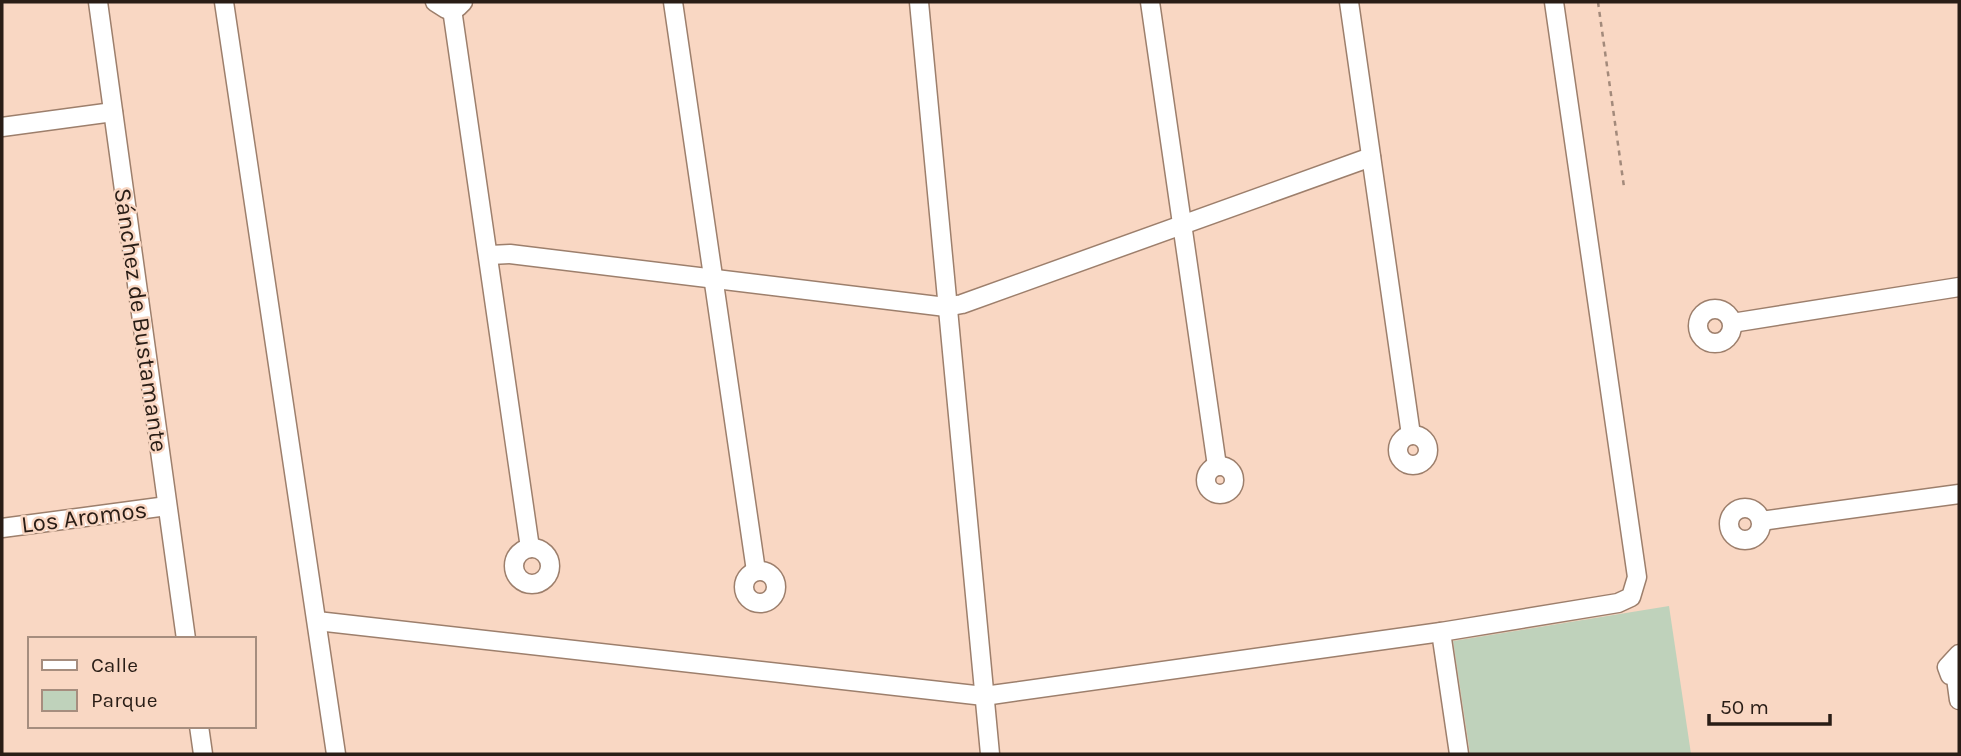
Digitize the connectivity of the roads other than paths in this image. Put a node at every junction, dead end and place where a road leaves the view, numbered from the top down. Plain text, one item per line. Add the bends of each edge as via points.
1 (98, 2) edge
2 (224, 2) edge
3 (435, 2) edge
4 (673, 2) edge
5 (919, 2) edge
6 (1150, 2) edge
7 (1349, 2) edge
8 (1554, 2) edge
9 (458, 5) edge
10 (113, 112) junction
11 (2, 127) edge
12 (1371, 157) junction
13 (1182, 226) junction
14 (490, 255) junction
15 (716, 280) junction
16 (1959, 287) edge
17 (946, 307) junction
18 (1732, 323) dead end
19 (1411, 435) dead end
20 (1217, 466) dead end
21 (1959, 494) edge
22 (167, 506) junction
23 (1761, 521) dead end
24 (2, 528) edge
25 (530, 548) dead end
26 (757, 571) dead end
27 (317, 621) junction
28 (1441, 632) junction
29 (186, 637) edge
30 (1959, 654) edge
31 (1958, 678) edge
32 (984, 696) junction
33 (1959, 700) edge
34 (199, 728) edge
35 (203, 754) edge
36 (336, 754) edge
37 (989, 754) edge
38 (1459, 754) edge

1 - 10 street, Sánchez de Bustamante
2 - 27 street
3 - 9 street via 441,7
4 - 15 street
5 - 17 street
6 - 13 street
7 - 12 street
8 - 28 street via 1636,588 1631,597 1618,603
9 - 14 street
10 - 11 street
10 - 22 street, Sánchez de Bustamante
12 - 13 street
12 - 19 street
13 - 17 street
13 - 20 street
14 - 15 street
14 - 25 street
15 - 17 street
15 - 26 street
16 - 18 street
17 - 32 street
21 - 23 street
22 - 24 street, Los Aromos
22 - 29 street, Sánchez de Bustamante
27 - 32 street
27 - 36 street
28 - 32 street
28 - 38 street
30 - 31 street via 1947,667 1950,675
31 - 33 street
32 - 37 street
34 - 35 street

